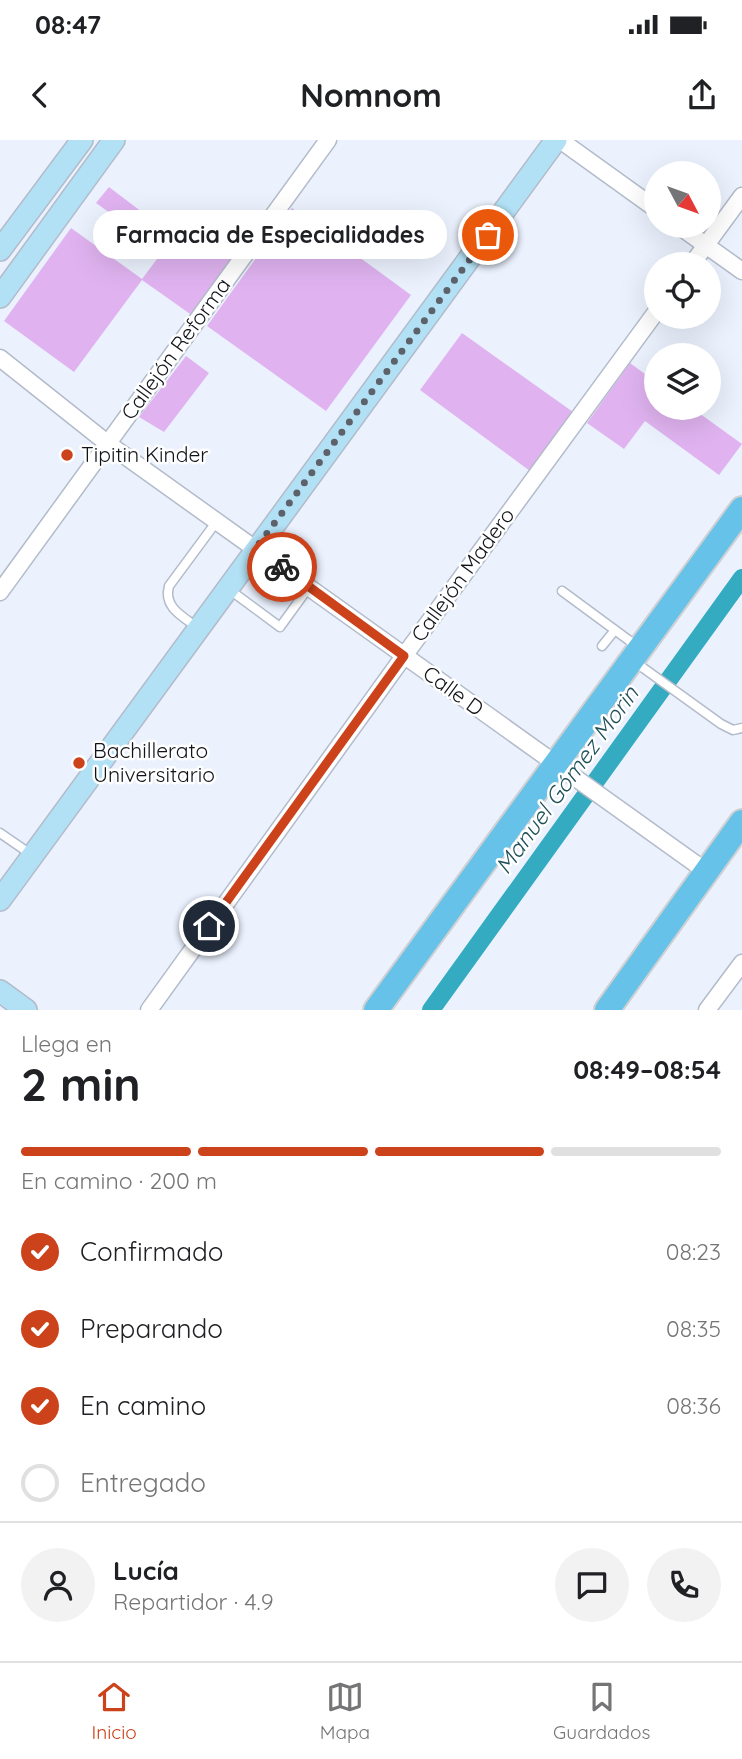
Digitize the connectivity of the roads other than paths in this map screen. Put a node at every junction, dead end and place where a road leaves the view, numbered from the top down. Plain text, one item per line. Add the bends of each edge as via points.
1 (82, 140) edge
2 (114, 140) edge
3 (328, 140) edge
4 (558, 140) edge
5 (742, 196) edge
6 (644, 201) edge
7 (696, 238) edge
8 (706, 245) junction
9 (0, 250) edge
10 (701, 252) edge
11 (742, 271) edge
12 (0, 297) edge
13 (644, 329) edge
14 (0, 358) edge
15 (107, 443) junction
16 (742, 509) edge
17 (218, 521) junction
18 (256, 548) junction
19 (309, 587) junction
20 (228, 589) junction
21 (562, 591) dead end
22 (0, 592) edge
23 (198, 628) junction
24 (615, 630) junction
25 (602, 646) dead end
26 (637, 655) junction
27 (404, 656) junction
28 (742, 728) edge
29 (556, 765) junction
30 (742, 822) edge
31 (0, 833) edge
32 (33, 856) junction
33 (707, 872) junction
34 (0, 900) edge
35 (742, 963) edge
36 (0, 991) edge
37 (26, 1010) edge
38 (149, 1010) edge
39 (376, 1010) edge
40 (607, 1010) edge
41 (707, 1010) edge

1 - 9 main road
2 - 12 main road
3 - 15 street, Callejón Reforma
4 - 6 street
4 - 18 main road
5 - 8 street
7 - 8 street
8 - 10 street
8 - 11 street
13 - 27 street, Callejón Madero
14 - 15 street, Calle D
15 - 17 street, Calle D
15 - 22 street, Callejón Reforma
16 - 26 main road
17 - 18 street, Calle D
17 - 23 lane via 166,596 170,606
18 - 19 street, Calle D
18 - 20 main road
19 - 20 lane via 280,627
19 - 27 street, Calle D
20 - 23 main road
21 - 24 lane
23 - 32 main road
24 - 25 lane
24 - 26 lane
26 - 28 lane via 721,724 733,730
26 - 29 main road
27 - 29 street, Calle D
27 - 38 street, Callejón Madero
29 - 33 street, Calle D
29 - 39 main road
30 - 33 main road
31 - 32 lane
32 - 34 main road
33 - 40 main road
35 - 41 street
36 - 37 main road

